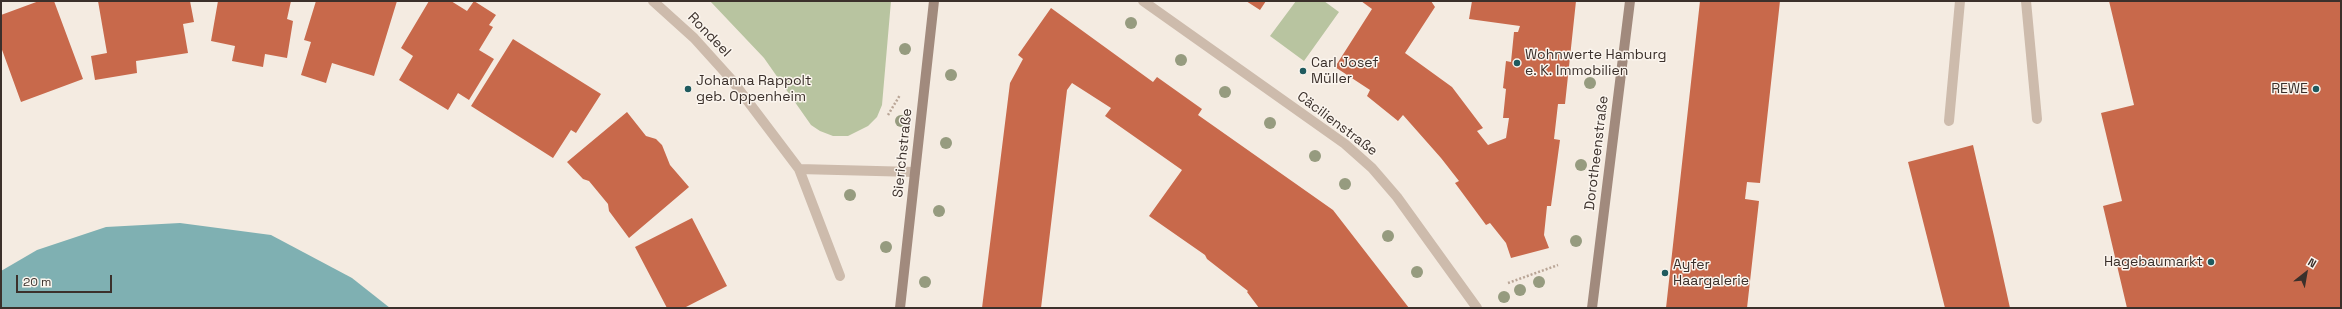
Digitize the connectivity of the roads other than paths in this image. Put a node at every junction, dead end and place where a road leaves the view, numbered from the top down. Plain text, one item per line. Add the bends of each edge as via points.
1 (653, 1) edge
2 (934, 1) edge
3 (1143, 1) edge
4 (1630, 1) edge
5 (1960, 1) edge
6 (2026, 1) edge
7 (2038, 119) dead end
8 (1949, 121) dead end
9 (799, 169) junction
10 (915, 172) junction
11 (840, 276) dead end
12 (900, 308) edge
13 (1478, 308) edge
14 (1592, 308) edge

1 - 9 street, Rondeel via 694,38 731,79
2 - 10 main road, Sierichstraße
3 - 13 street, Cäcilienstraße via 1345,144 1372,168 1397,197
4 - 14 main road, Dorotheenstraße
5 - 8 street
6 - 7 street
9 - 10 street
9 - 11 street, Rondeel
10 - 12 main road, Sierichstraße

